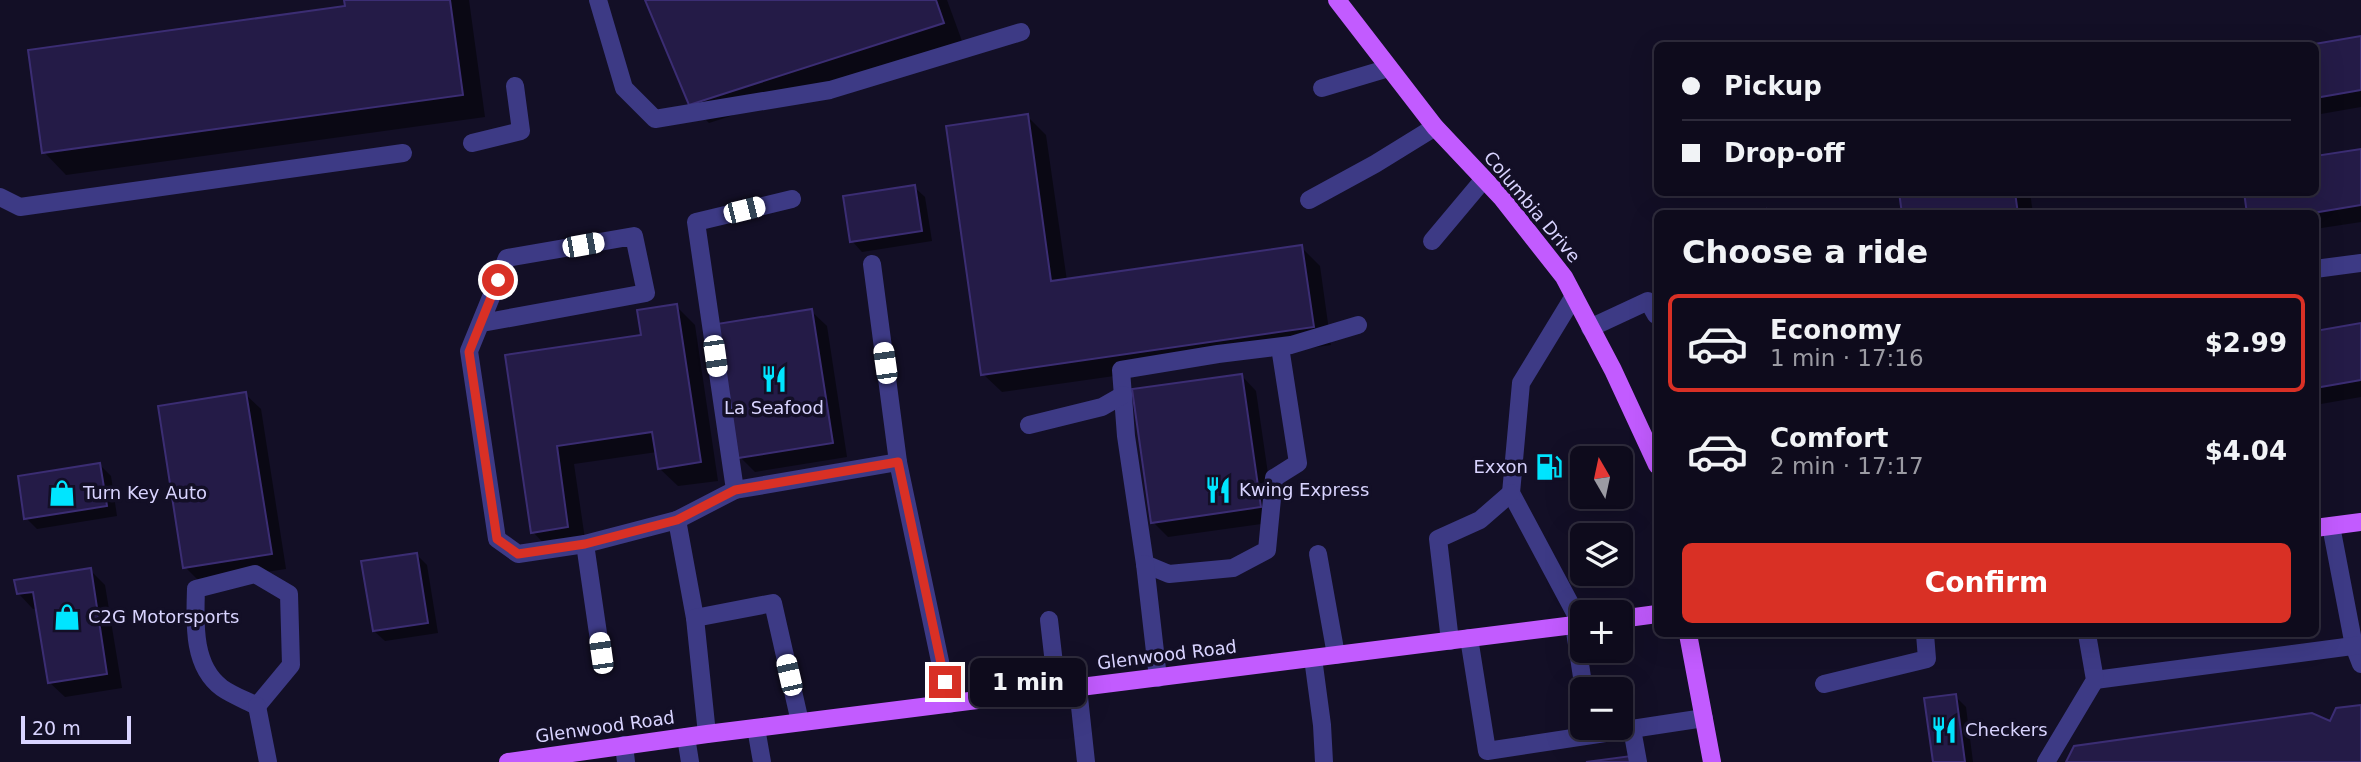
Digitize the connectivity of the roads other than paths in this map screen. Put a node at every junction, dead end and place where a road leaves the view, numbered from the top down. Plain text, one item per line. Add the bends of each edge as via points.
1 (598, 0) edge
2 (1336, 0) edge
3 (1021, 32) dead end
4 (1389, 68) junction
5 (514, 86) dead end
6 (1322, 88) dead end
7 (1435, 127) junction
8 (472, 143) dead end
9 (403, 153) dead end
10 (1484, 179) junction
11 (0, 197) edge
12 (792, 199) dead end
13 (1308, 200) dead end
14 (1432, 241) dead end
15 (2361, 263) edge
16 (872, 264) dead end
17 (2319, 268) edge
18 (1574, 296) junction
19 (1654, 311) edge
20 (482, 323) junction
21 (1358, 325) dead end
22 (1590, 328) junction
23 (1285, 346) junction
24 (1123, 395) junction
25 (1029, 425) dead end
26 (1654, 459) edge
27 (898, 462) junction
28 (735, 490) junction
29 (1511, 493) junction
30 (677, 520) junction
31 (2361, 522) edge
32 (2323, 527) edge
33 (585, 544) junction
34 (1318, 554) dead end
35 (1145, 564) junction
36 (1570, 607) edge
37 (1654, 614) edge
38 (1633, 617) edge
39 (695, 618) junction
40 (1049, 621) dead end
41 (1570, 625) edge
42 (1689, 637) edge
43 (1925, 637) edge
44 (2088, 637) edge
45 (1469, 638) junction
46 (1450, 640) junction
47 (2357, 645) edge
48 (601, 653) dead end
49 (1336, 655) junction
50 (1313, 658) junction
51 (2361, 664) edge
52 (1158, 678) junction
53 (2095, 680) junction
54 (1824, 684) dead end
55 (1078, 688) junction
56 (1057, 690) junction
57 (949, 704) junction
58 (257, 706) junction
59 (1704, 718) junction
60 (800, 722) junction
61 (756, 728) junction
62 (1633, 729) edge
63 (707, 734) junction
64 (1633, 734) edge
65 (1570, 735) edge
66 (686, 737) junction
67 (625, 753) edge
68 (268, 762) edge
69 (508, 762) edge
70 (690, 762) edge
71 (762, 762) edge
72 (1086, 762) edge
73 (1324, 762) edge
74 (1638, 762) edge
75 (1712, 762) edge
76 (2046, 762) edge

1 - 3 lane via 624,88 655,119 830,90
2 - 4 main road, Columbia Drive
4 - 6 lane
4 - 7 main road, Columbia Drive
5 - 8 lane via 521,131
7 - 10 main road, Columbia Drive
7 - 13 lane
9 - 11 lane via 20,207
10 - 14 lane
10 - 18 main road, Columbia Drive via 1564,277
12 - 28 lane via 696,222
15 - 17 lane
16 - 27 lane
18 - 22 main road, Columbia Drive
18 - 29 lane via 1521,383
19 - 22 lane via 1648,300
20 - 20 lane via 507,258 634,236 646,293
20 - 33 lane via 469,352 497,539 518,554
21 - 23 lane
22 - 26 main road, Columbia Drive
23 - 24 lane via 1121,370
23 - 35 lane via 1298,463 1274,478 1267,550 1233,568 1169,574
24 - 25 lane via 1102,407
24 - 35 lane
27 - 28 lane
27 - 57 lane
28 - 30 lane
29 - 36 lane
29 - 46 lane via 1480,520 1438,539
30 - 33 lane
30 - 39 lane
31 - 32 main road
32 - 47 lane
33 - 48 lane
34 - 49 lane
35 - 52 lane
37 - 38 main road
39 - 60 lane via 773,603
39 - 63 lane
40 - 56 lane
41 - 45 main road, Glenwood Road
42 - 59 main road
43 - 54 lane via 1927,659
44 - 53 lane
45 - 46 main road, Glenwood Road
45 - 65 lane via 1487,751
46 - 49 main road, Glenwood Road
47 - 51 lane
47 - 53 lane
49 - 50 main road, Glenwood Road
50 - 52 main road, Glenwood Road
50 - 73 lane
52 - 55 main road, Glenwood Road
53 - 76 lane
55 - 56 main road, Glenwood Road
55 - 72 lane
56 - 57 main road, Glenwood Road
57 - 60 main road, Glenwood Road
58 - 58 lane via 291,665 289,594 255,574 196,589 195,629 203,665 220,687
58 - 68 lane
59 - 62 lane
59 - 75 main road
60 - 61 main road, Glenwood Road
61 - 63 main road, Glenwood Road
61 - 71 lane
63 - 66 main road, Glenwood Road
64 - 74 lane
66 - 67 main road, Glenwood Road
66 - 70 lane
67 - 69 main road, Glenwood Road

